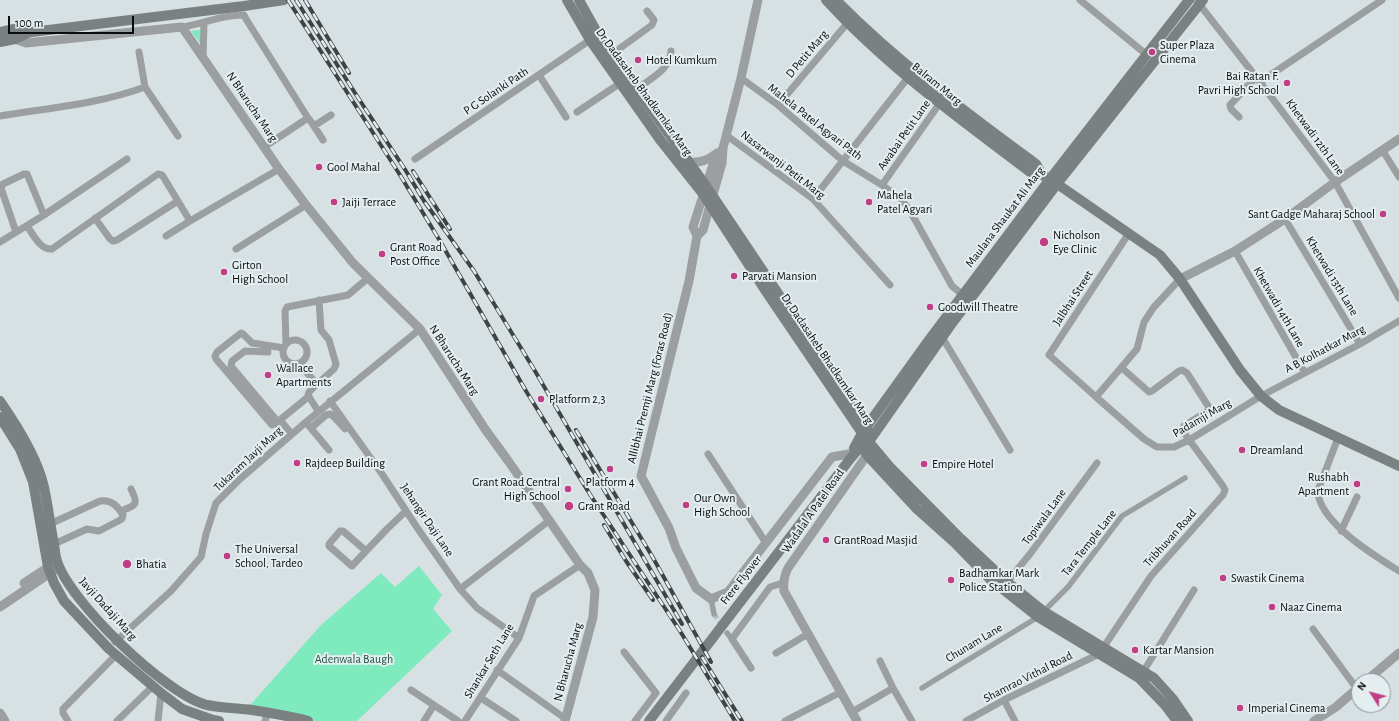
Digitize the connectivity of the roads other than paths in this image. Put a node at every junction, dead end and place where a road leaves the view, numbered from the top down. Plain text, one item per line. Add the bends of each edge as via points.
1 (284, 0) edge
2 (567, 0) edge
3 (578, 0) edge
4 (758, 0) edge
5 (826, 0) edge
6 (836, 0) edge
7 (1080, 0) edge
8 (1189, 0) edge
9 (1382, 0) edge
10 (1199, 1) edge
11 (647, 11) dead end
12 (850, 20) junction
13 (204, 23) junction
14 (182, 27) junction
15 (0, 32) edge
16 (30, 32) junction
17 (15, 39) junction
18 (590, 40) junction
19 (0, 42) edge
20 (672, 51) dead end
21 (139, 52) dead end
22 (612, 54) junction
23 (1147, 55) junction
24 (203, 57) junction
25 (910, 74) junction
26 (539, 75) junction
27 (741, 78) junction
28 (1258, 79) junction
29 (619, 84) dead end
30 (145, 87) junction
31 (637, 89) junction
32 (942, 100) junction
33 (778, 105) junction
34 (577, 112) dead end
35 (330, 115) dead end
36 (0, 116) edge
37 (566, 117) dead end
38 (1239, 117) dead end
39 (308, 118) junction
40 (314, 126) junction
41 (726, 135) junction
42 (178, 136) dead end
43 (1399, 139) edge
44 (323, 140) dead end
45 (264, 146) junction
46 (723, 148) junction
47 (1382, 151) junction
48 (127, 159) dead end
49 (414, 159) dead end
50 (843, 161) junction
51 (689, 162) junction
52 (279, 169) junction
53 (1399, 177) edge
54 (1050, 180) junction
55 (1335, 182) junction
56 (882, 185) junction
57 (708, 195) junction
58 (813, 199) junction
59 (178, 201) junction
60 (306, 205) junction
61 (44, 215) junction
62 (96, 218) junction
63 (1285, 219) junction
64 (190, 221) junction
65 (27, 226) junction
66 (16, 232) junction
67 (1129, 233) junction
68 (166, 236) dead end
69 (696, 236) junction
70 (0, 242) edge
71 (236, 249) dead end
72 (1235, 252) junction
73 (368, 278) junction
74 (1180, 279) junction
75 (890, 286) dead end
76 (963, 295) junction
77 (1399, 298) edge
78 (319, 300) junction
79 (1399, 321) edge
80 (420, 329) junction
81 (942, 337) junction
82 (1360, 344) junction
83 (285, 346) junction
84 (268, 352) dead end
85 (1049, 355) joint
86 (299, 364) junction
87 (1122, 368) junction
88 (1304, 373) junction
89 (318, 384) junction
90 (1261, 396) junction
91 (308, 397) junction
92 (1096, 397) junction
93 (0, 401) edge
94 (330, 401) junction
95 (318, 411) junction
96 (330, 414) junction
97 (5, 419) edge
98 (279, 421) junction
99 (306, 422) junction
100 (311, 428) junction
101 (349, 428) junction
102 (865, 430) junction
103 (292, 434) junction
104 (1338, 438) junction
105 (1189, 440) junction
106 (329, 450) dead end
107 (1010, 450) dead end
108 (860, 451) junction
109 (708, 454) dead end
110 (30, 463) junction
111 (1097, 463) dead end
112 (1399, 466) edge
113 (1185, 478) dead end
114 (131, 489) dead end
115 (1357, 497) dead end
116 (121, 511) junction
117 (406, 511) junction
118 (550, 520) junction
119 (50, 524) junction
120 (1341, 531) junction
121 (766, 543) junction
122 (54, 544) junction
123 (366, 551) junction
124 (580, 565) junction
125 (54, 567) junction
126 (1399, 571) edge
127 (1007, 582) junction
128 (783, 583) junction
129 (460, 589) junction
130 (1194, 590) dead end
131 (5, 599) edge
132 (711, 599) junction
133 (0, 606) edge
134 (714, 614) tunnel mouth
135 (1041, 614) junction
136 (1313, 629) dead end
137 (728, 632) tunnel mouth
138 (808, 634) junction
139 (519, 638) junction
140 (732, 639) junction
141 (117, 640) junction
142 (1101, 650) junction
143 (113, 652) junction
144 (624, 652) dead end
145 (776, 653) dead end
146 (1399, 653) edge
147 (880, 661) dead end
148 (751, 668) dead end
149 (497, 670) junction
150 (1143, 672) junction
151 (1375, 673) edge
152 (1351, 679) edge
153 (153, 686) junction
154 (893, 688) junction
155 (922, 688) dead end
156 (411, 690) dead end
157 (841, 692) junction
158 (161, 693) junction
159 (686, 693) dead end
160 (1351, 694) edge
161 (481, 698) junction
162 (1004, 700) junction
163 (434, 705) junction
164 (852, 712) junction
165 (0, 713) edge
166 (266, 717) edge
167 (566, 720) edge
168 (5, 721) edge
169 (68, 721) edge
170 (117, 721) edge
171 (158, 721) edge
172 (219, 721) edge
173 (308, 721) edge
174 (424, 721) edge
175 (458, 721) edge
176 (465, 721) edge
177 (516, 721) edge
178 (635, 721) edge
179 (649, 721) edge
180 (666, 721) edge
181 (785, 721) edge
182 (856, 721) edge
183 (912, 721) edge
184 (966, 721) edge
185 (1015, 721) edge
186 (1177, 721) edge
187 (1188, 721) edge
188 (1314, 721) edge

1 - 16 main road
2 - 18 main road, Dr Dadasaheb Bhadkamkar Marg
3 - 22 main road, Dr Dadasaheb Bhadkamkar Marg
4 - 27 street, Allibhai Premji Marg (Foras Road)
5 - 12 main road, Balram Marg
6 - 12 main road, Balram Marg
7 - 23 street
8 - 23 main road, Maulana Shaukat Ali Marg
9 - 28 street
10 - 28 street, Khetwadi 12th Lane
10 - 54 main road, Maulana Shaukat Ali Marg
11 - 22 street via 654,20 652,25
12 - 25 main road, Balram Marg
12 - 33 street, D Petit Marg
13 - 14 street
13 - 24 street
13 - 39 street via 229,16 244,16
14 - 17 street via 26,43
14 - 24 street, N Bharucha Marg
15 - 16 main road via 14,29
16 - 17 main road
17 - 19 main road
18 - 26 street, P G Solanki Path
18 - 57 main road, Dr Dadasaheb Bhadkamkar Marg via 661,141
20 - 31 street via 665,69
21 - 30 street
22 - 31 main road, Dr Dadasaheb Bhadkamkar Marg
23 - 54 main road, Maulana Shaukat Ali Marg
24 - 45 street, N Bharucha Marg
25 - 32 main road, Balram Marg
25 - 50 street
26 - 37 street
26 - 49 street, P G Solanki Path
27 - 33 street, Mahela Patel Agyari Path
27 - 41 street, Allibhai Premji Marg (Foras Road)
28 - 38 street via 1230,105
28 - 55 street, Khetwadi 12th Lane
29 - 34 street
30 - 36 street via 100,100
30 - 42 street
31 - 51 main road, Dr Dadasaheb Bhadkamkar Marg
32 - 54 main road, Balram Marg via 984,131 1030,172
32 - 56 street, Awabai Petit Lane
33 - 50 street, Mahela Patel Agyari Path
35 - 40 street
39 - 40 street
39 - 45 street
40 - 44 street
41 - 46 street, Allibhai Premji Marg (Foras Road)
41 - 58 street, Nasarwanji Petit Marg
43 - 47 street
45 - 52 street, N Bharucha Marg
46 - 51 street via 708,160
46 - 57 street, Allibhai Premji Marg (Foras Road) via 714,161
47 - 53 street
47 - 55 street
48 - 61 street
50 - 56 street, Mahela Patel Agyari Path
50 - 58 street
51 - 57 main road, Dr Dadasaheb Bhadkamkar Marg
52 - 60 street, N Bharucha Marg
52 - 64 street
54 - 67 main road, Balram Marg
54 - 76 main road, Maulana Shaukat Ali Marg
54 - 81 main road, Maulana Shaukat Ali Marg
55 - 63 street
55 - 77 street, Khetwadi 12th Lane
56 - 76 street, Mahela Patel Agyari Path via 905,204 952,286
57 - 69 street, Allibhai Premji Marg (Foras Road) via 703,230
57 - 69 street, Allibhai Premji Marg (Foras Road) via 693,227
57 - 102 main road, Dr Dadasaheb Bhadkamkar Marg
58 - 75 street, Nasarwanji Petit Marg
59 - 62 street via 113,241
59 - 62 street via 162,175 158,174
59 - 64 street
60 - 71 street
60 - 73 street, N Bharucha Marg
61 - 65 street
61 - 66 street via 27,174 3,184 1,188
62 - 65 street via 47,250
63 - 72 street
63 - 82 street, Khetwadi 13th Lane
64 - 68 street
65 - 66 street
66 - 70 street
67 - 74 main road, Balram Marg via 1160,255
67 - 85 street, Jalbhai Street
69 - 132 street, Allibhai Premji Marg (Foras Road) via 689,281 640,476 669,528 696,588
72 - 74 street
72 - 88 street, Khetwadi 14th Lane
73 - 78 street via 348,295
73 - 80 street, N Bharucha Marg
74 - 87 street via 1144,322 1137,349
74 - 90 main road, Balram Marg via 1240,370
76 - 102 main road, Maulana Shaukat Ali Marg
78 - 83 street via 285,309
78 - 89 street via 321,330 329,340 336,364
79 - 82 street, A B Kolhatkar Marg
80 - 94 street, Tukaram Javji Marg
80 - 118 street, N Bharucha Marg via 485,429
81 - 107 street
81 - 108 main road, Maulana Shaukat Ali Marg
82 - 88 street, A B Kolhatkar Marg
83 - 86 street via 285,360 293,365
83 - 86 street via 294,340 303,342 307,355
83 - 98 street via 252,343 241,333 216,352 215,356 271,424
84 - 98 street via 245,351 232,361 231,366
85 - 92 street, Padamji Marg
86 - 89 street
87 - 92 street
87 - 105 street via 1148,392 1152,392 1179,371 1185,370 1210,409 1183,428
88 - 90 street, A B Kolhatkar Marg
89 - 91 street via 309,392
90 - 104 main road, Balram Marg via 1279,410
90 - 105 street, Padamji Marg
91 - 95 street
91 - 98 street
92 - 105 street, Padamji Marg via 1144,439 1157,447 1174,447
93 - 97 main road, Javji Dadaji Marg
94 - 95 street, Tukaram Javji Marg
94 - 96 street
94 - 101 street, Jehangir Daji Lane
95 - 99 street, Tukaram Javji Marg
96 - 100 street
96 - 101 street via 345,430
97 - 110 main road, Javji Dadaji Marg
98 - 103 street
99 - 100 street
99 - 103 street, Tukaram Javji Marg
100 - 106 street
101 - 117 street, Jehangir Daji Lane
102 - 108 main road, Dr Dadasaheb Bhadkamkar Marg
102 - 108 main road, Maulana Shaukat Ali Marg via 854,448
103 - 141 street, Tukaram Javji Marg via 216,503 201,557 172,591
104 - 112 main road, Balram Marg
104 - 120 street via 1318,490 1318,497
105 - 142 street, Tribhuvan Road via 1223,486 1223,495 1151,576
108 - 121 street via 832,457
108 - 127 main road, Dr Dadasaheb Bhadkamkar Marg via 889,466
108 - 128 street, Wadalal A Patel Road via 788,568
108 - 135 main road, Dr Dadasaheb Bhadkamkar Marg via 990,579
108 - 179 main road, Frere Flyover
109 - 121 street
110 - 119 main road, Javji Dadaji Marg via 44,486
110 - 125 main road, Javji Dadaji Marg
111 - 127 street, Topiwala Lane
113 - 135 street, Tara Temple Lane via 1122,516 1068,588
114 - 116 street via 136,503
115 - 120 street
116 - 119 street via 109,500 100,501
116 - 122 street via 122,519 101,531 87,529
117 - 123 street
117 - 129 street, Jehangir Daji Lane
118 - 124 street, N Bharucha Marg
118 - 129 street
119 - 122 main road, Javji Dadaji Marg
120 - 126 street
121 - 132 street via 728,592
122 - 125 main road, Javji Dadaji Marg
123 - 123 street via 352,566 329,545 342,531
124 - 139 street, Shankar Seth Lane via 534,596
124 - 167 street, N Bharucha Marg via 588,573 595,590 593,617
125 - 131 street
125 - 141 main road, Javji Dadaji Marg
125 - 143 main road, Javji Dadaji Marg via 54,583 64,601
127 - 135 main road, Dr Dadasaheb Bhadkamkar Marg
128 - 138 street via 784,591
128 - 140 street via 770,586
129 - 139 street, Jehangir Daji Lane via 477,608
130 - 150 street
131 - 133 street
132 - 134 street
135 - 142 main road, Dr Dadasaheb Bhadkamkar Marg
135 - 155 street, Chunam Lane
136 - 152 street
137 - 140 street
138 - 145 street
138 - 157 street
139 - 149 street, Shankar Seth Lane
140 - 148 street
141 - 143 street, Tukaram Javji Marg
141 - 166 main road, Javji Dadaji Marg via 161,679 185,696 206,704
142 - 150 main road, Dr Dadasaheb Bhadkamkar Marg
142 - 162 street, Shamrao Vithal Road
142 - 186 main road, Dr Dadasaheb Bhadkamkar Marg via 1138,678
143 - 153 main road, Javji Dadaji Marg
143 - 169 street, Tukaram Javji Marg via 63,709
144 - 178 street via 656,693
146 - 151 street
147 - 154 street
149 - 161 street, Shankar Seth Lane
149 - 167 street
150 - 187 main road, Dr Dadasaheb Bhadkamkar Marg via 1154,678
153 - 158 main road, Javji Dadaji Marg
153 - 170 street
154 - 164 street
154 - 183 street
156 - 163 street
157 - 164 street
157 - 181 street
158 - 171 street
158 - 172 main road, Javji Dadaji Marg via 182,709
159 - 180 street
160 - 188 street
161 - 176 street, Shankar Seth Lane
161 - 177 street
162 - 184 street, Shamrao Vithal Road
162 - 185 street
163 - 174 street
163 - 175 street
164 - 182 street
165 - 168 street
166 - 173 main road, Javji Dadaji Marg

